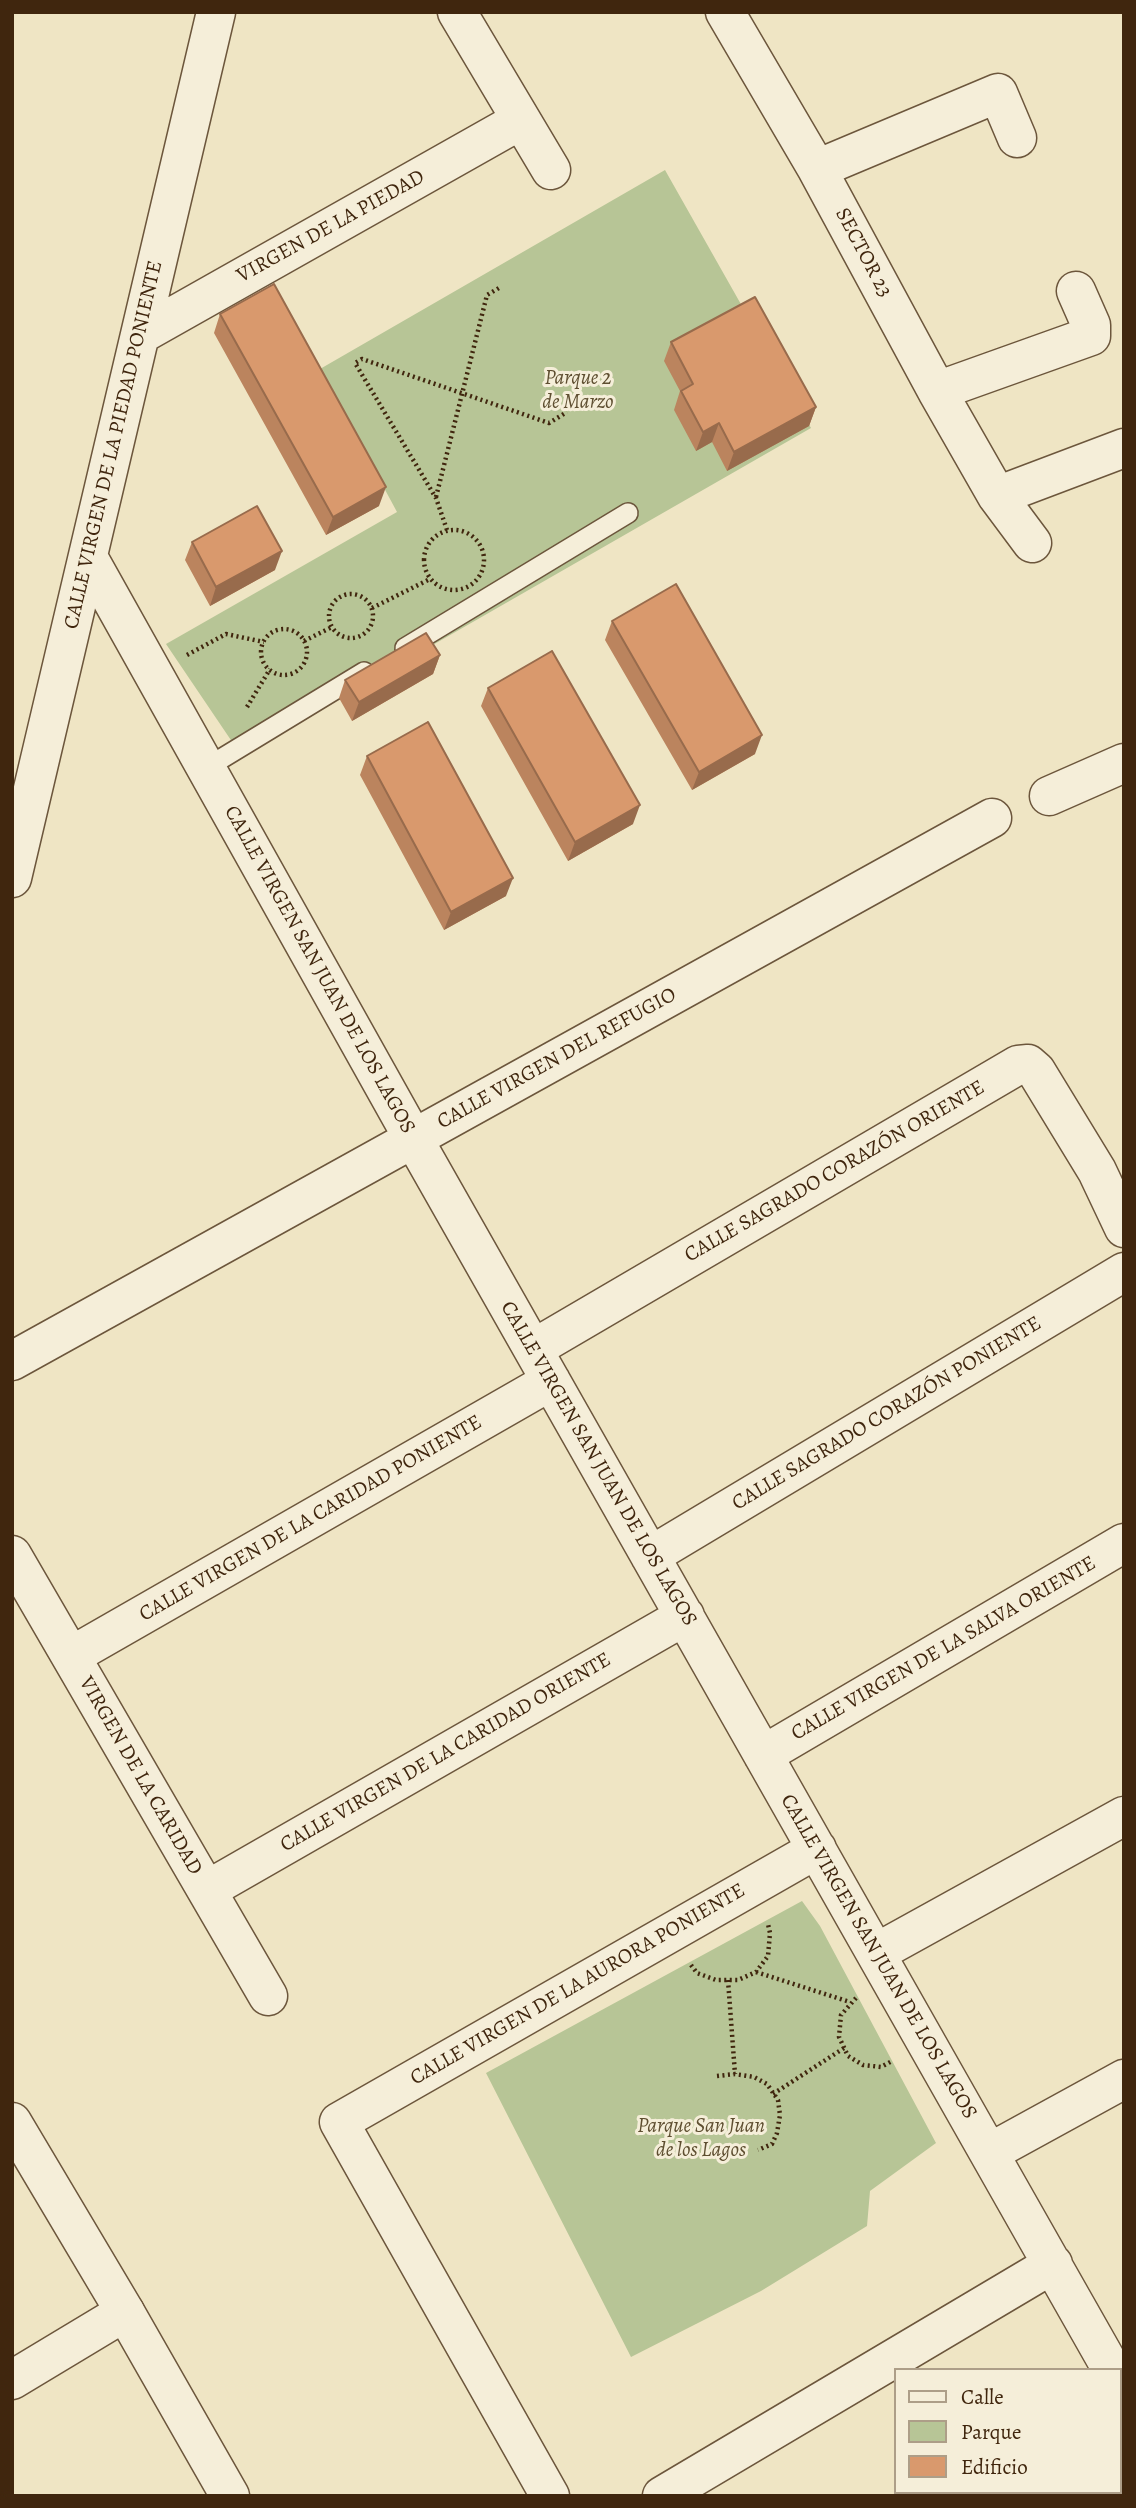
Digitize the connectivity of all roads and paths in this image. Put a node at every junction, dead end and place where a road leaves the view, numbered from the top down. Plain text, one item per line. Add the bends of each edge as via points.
1 (216, 12) edge
2 (457, 12) edge
3 (725, 12) edge
4 (521, 120) junction
5 (1017, 138) dead end
6 (817, 169) junction
7 (551, 170) dead end
8 (499, 288) dead end
9 (1076, 291) dead end
10 (140, 335) junction
11 (937, 391) junction
12 (461, 394) junction
13 (567, 412) dead end
14 (1124, 447) edge
15 (997, 496) junction
16 (436, 498) junction
17 (628, 513) dead end
18 (447, 530) junction
19 (1032, 542) dead end
20 (88, 556) junction
21 (430, 579) junction
22 (372, 608) junction
23 (332, 628) junction
24 (304, 641) junction
25 (264, 642) junction
26 (152, 673) junction
27 (1124, 763) edge
28 (206, 768) junction
29 (1049, 796) dead end
30 (992, 818) dead end
31 (12, 878) edge
32 (413, 1139) junction
33 (1124, 1228) edge
34 (1124, 1272) edge
35 (12, 1361) edge
36 (542, 1365) junction
37 (1124, 1542) edge
38 (12, 1555) edge
39 (650, 1556) junction
40 (685, 1616) junction
41 (71, 1656) junction
42 (763, 1755) junction
43 (1124, 1816) edge
44 (817, 1849) junction
45 (758, 1883) junction
46 (207, 1890) junction
47 (665, 1936) junction
48 (882, 1964) junction
49 (756, 1972) junction
50 (729, 1980) junction
51 (268, 1996) dead end
52 (850, 2002) junction
53 (927, 2043) junction
54 (844, 2048) junction
55 (735, 2074) junction
56 (717, 2076) dead end
57 (1124, 2079) edge
58 (774, 2094) junction
59 (12, 2122) edge
60 (758, 2150) dead end
61 (989, 2153) junction
62 (1053, 2264) junction
63 (125, 2312) junction
64 (1115, 2363) edge
65 (12, 2380) edge
66 (230, 2496) edge
67 (550, 2496) edge
68 (662, 2496) edge

1 - 10 street, CALLE VIRGEN DE LA PIEDAD PONIENTE
2 - 4 street
3 - 6 street, SECTOR 23
4 - 7 street
4 - 10 street, VIRGEN DE LA PIEDAD
5 - 6 street via 998,93
6 - 11 street, SECTOR 23
8 - 12 path via 486,295
9 - 11 street via 1091,336
10 - 20 street, CALLE VIRGEN DE LA PIEDAD PONIENTE
11 - 15 street, SECTOR 23
12 - 13 path via 549,423
12 - 16 path
12 - 16 path via 362,359 355,363
14 - 15 street
15 - 19 street, SECTOR 23
16 - 18 path
17 - 28 lane
18 - 21 path via 426,550
18 - 21 path via 475,538 485,566 475,583 457,591 437,586
20 - 26 street, CALLE VIRGEN SAN JUAN DE LOS LAGOS
20 - 31 street, CALLE VIRGEN DE LA PIEDAD PONIENTE
21 - 22 path
22 - 23 path via 370,629 359,638 343,637
22 - 23 path via 356,594 342,596 329,613
23 - 24 path
24 - 25 path via 283,629
24 - 25 path via 307,652 302,666 283,675 265,664
25 - 26 path via 226,634
26 - 28 street, CALLE VIRGEN SAN JUAN DE LOS LAGOS
27 - 29 street
28 - 32 street, CALLE VIRGEN SAN JUAN DE LOS LAGOS
30 - 32 street, CALLE VIRGEN DEL REFUGIO
32 - 35 street, CALLE VIRGEN DEL REFUGIO
32 - 36 street, CALLE VIRGEN SAN JUAN DE LOS LAGOS
33 - 36 street, CALLE SAGRADO CORAZÓN ORIENTE via 1097,1171 1036,1071 1028,1064 1018,1065
34 - 39 street, CALLE SAGRADO CORAZÓN PONIENTE
36 - 39 street, CALLE VIRGEN SAN JUAN DE LOS LAGOS
36 - 41 street, CALLE VIRGEN DE LA CARIDAD PONIENTE
37 - 42 street, CALLE VIRGEN DE LA SALVA ORIENTE
38 - 41 street, VIRGEN DE LA CARIDAD
39 - 40 street, CALLE VIRGEN SAN JUAN DE LOS LAGOS
40 - 42 street, CALLE VIRGEN SAN JUAN DE LOS LAGOS
40 - 46 street, CALLE VIRGEN DE LA CARIDAD ORIENTE
41 - 46 street, VIRGEN DE LA CARIDAD
42 - 44 street, CALLE VIRGEN SAN JUAN DE LOS LAGOS
43 - 48 street
44 - 45 street, CALLE VIRGEN DE LA AURORA PONIENTE
44 - 48 street, CALLE VIRGEN SAN JUAN DE LOS LAGOS
45 - 47 street, CALLE VIRGEN DE LA AURORA PONIENTE
45 - 49 path via 770,1933 768,1956
46 - 51 street, VIRGEN DE LA CARIDAD
47 - 50 path via 697,1973
47 - 67 street, CALLE VIRGEN DE LA AURORA PONIENTE via 339,2122
48 - 52 path
48 - 53 street, CALLE VIRGEN SAN JUAN DE LOS LAGOS
49 - 50 path
49 - 52 path
50 - 55 path
52 - 54 path via 841,2015 839,2036
53 - 54 path via 881,2067 863,2065
53 - 61 street, CALLE VIRGEN SAN JUAN DE LOS LAGOS
54 - 58 path
55 - 56 path
55 - 58 path via 754,2077
57 - 61 street
58 - 60 path via 780,2116 777,2133 772,2144
59 - 63 street
61 - 62 street, CALLE VIRGEN SAN JUAN DE LOS LAGOS
62 - 64 street, CALLE VIRGEN SAN JUAN DE LOS LAGOS
62 - 68 street
63 - 65 street
63 - 66 street

